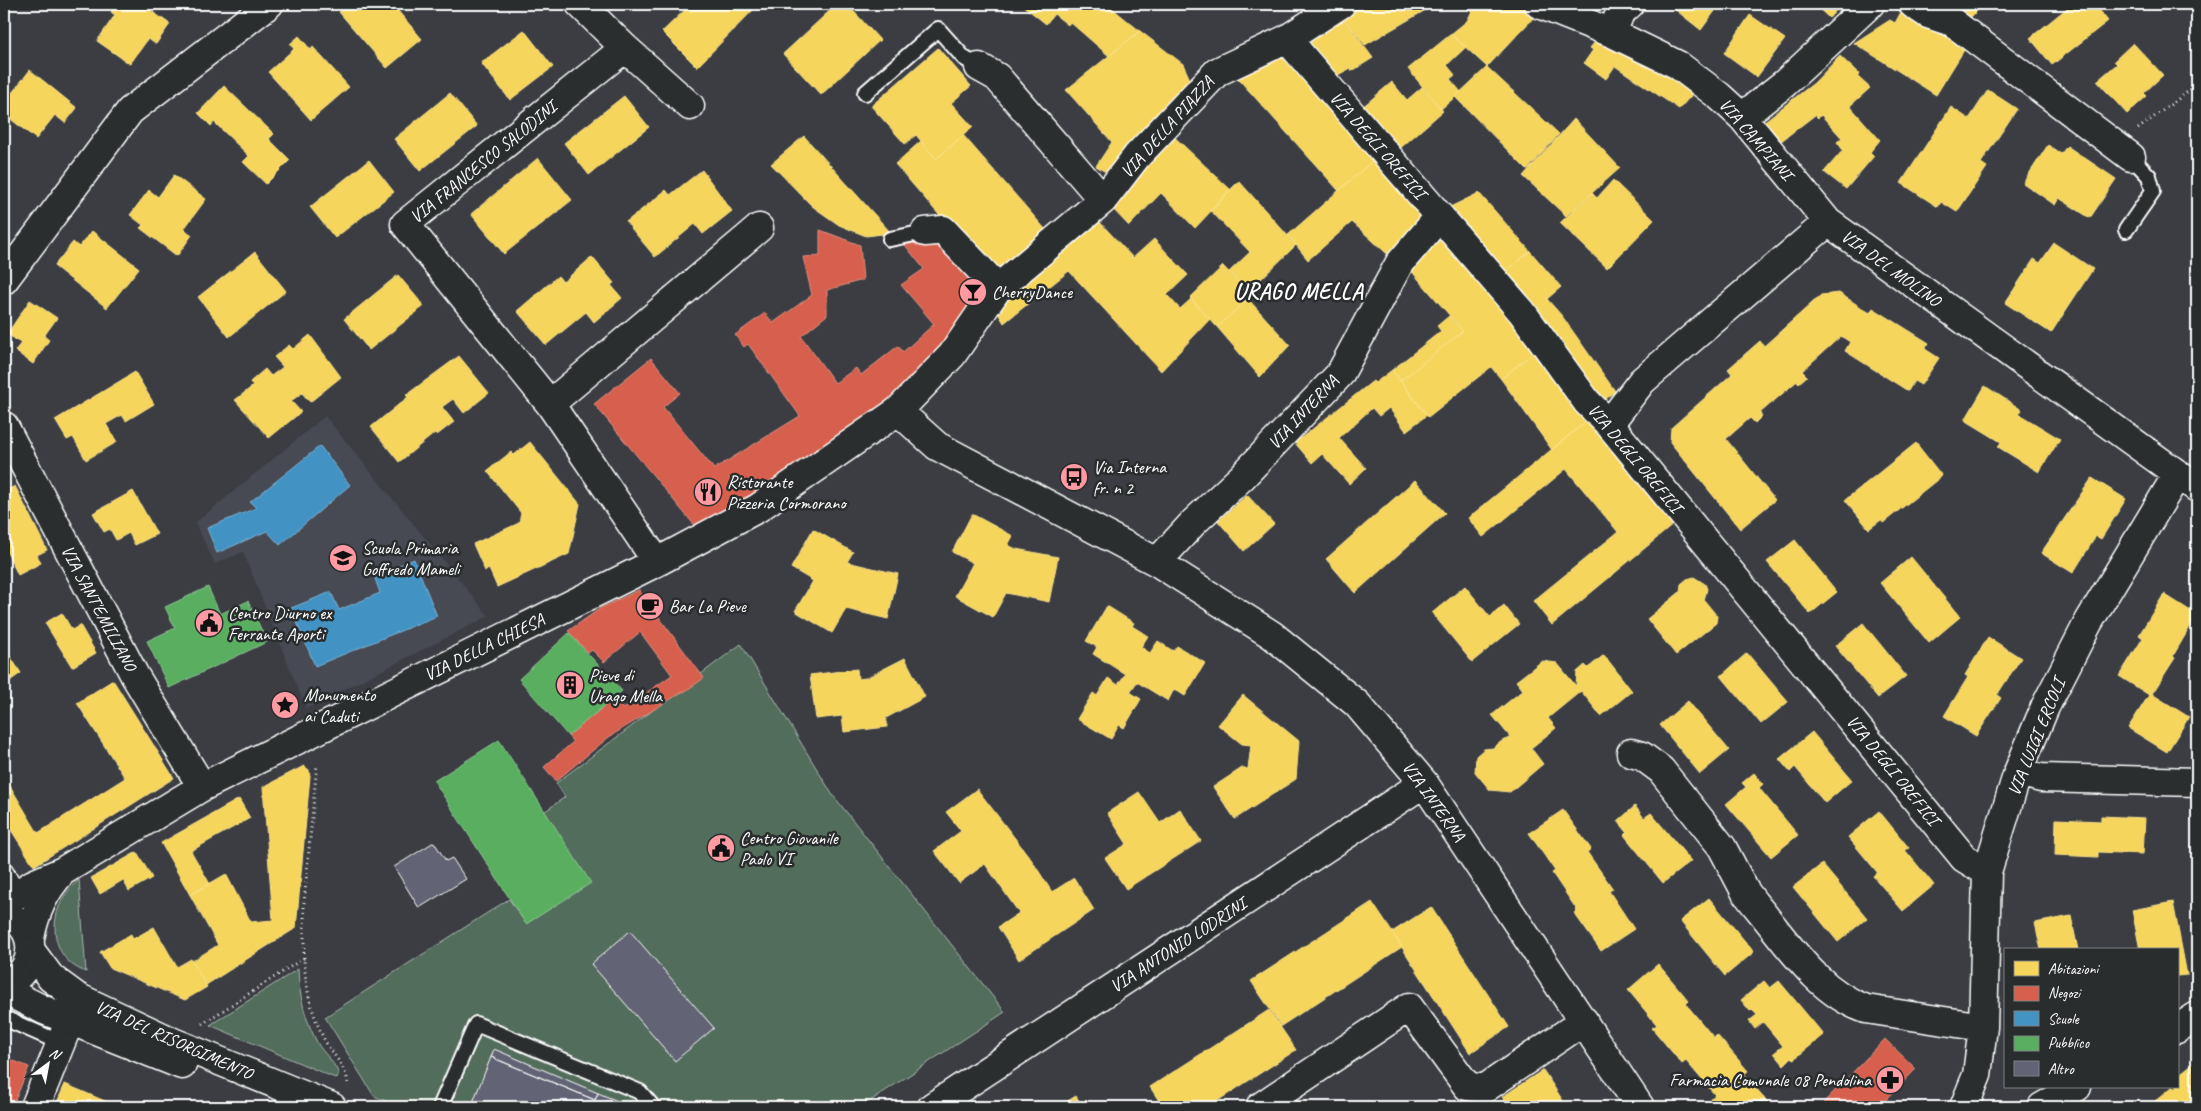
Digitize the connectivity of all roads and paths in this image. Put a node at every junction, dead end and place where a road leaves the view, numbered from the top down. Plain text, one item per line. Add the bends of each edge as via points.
1 (269, 4) edge
2 (580, 4) edge
3 (1341, 4) edge
4 (1539, 4) edge
5 (1630, 4) edge
6 (1870, 4) edge
7 (1912, 4) edge
8 (1612, 33) junction
9 (1286, 39) junction
10 (625, 48) junction
11 (978, 67) joint
12 (2197, 85) edge
13 (865, 93) dead end
14 (690, 106) dead end
15 (1742, 118) junction
16 (2137, 129) dead end
17 (2131, 157) joint
18 (1103, 200) junction
19 (1439, 216) junction
20 (1828, 222) junction
21 (759, 228) dead end
22 (2126, 230) dead end
23 (925, 232) joint
24 (890, 239) dead end
25 (4, 280) edge
26 (998, 288) junction
27 (550, 404) junction
28 (898, 411) junction
29 (1609, 424) junction
30 (4, 426) edge
31 (2187, 482) edge
32 (657, 562) junction
33 (1158, 562) junction
34 (1631, 753) dead end
35 (317, 764) dead end
36 (2018, 772) junction
37 (2197, 782) edge
38 (1424, 783) junction
39 (202, 787) junction
40 (4, 868) edge
41 (64, 871) junction
42 (1987, 872) junction
43 (9, 903) edge
44 (30, 944) junction
45 (304, 958) junction
46 (4, 984) edge
47 (4, 990) edge
48 (2197, 1016) edge
49 (4, 1018) edge
50 (1584, 1021) junction
51 (197, 1027) dead end
52 (1983, 1027) junction
53 (2178, 1028) edge
54 (65, 1032) junction
55 (2075, 1088) edge
56 (340, 1099) edge
57 (938, 1106) edge
58 (1969, 1106) edge
59 (35, 1107) edge
60 (282, 1107) edge
61 (440, 1107) edge
62 (653, 1107) edge
63 (1260, 1107) edge
64 (1640, 1107) edge
65 (2042, 1107) edge

1 - 25 street via 130,111
2 - 10 street
3 - 9 street, VIA DELLA PIAZZA
4 - 8 street, VIA CAMPIANI
5 - 8 street via 1620,13
6 - 15 street
7 - 17 street via 1928,14 1952,22
8 - 15 street, VIA CAMPIANI via 1678,65
9 - 18 street, VIA DELLA PIAZZA via 1217,72 1137,156
9 - 19 street, VIA DEGLI OREFICI
10 - 14 street
10 - 27 street, VIA FRANCESCO SALODINI via 405,224
11 - 13 lane via 964,58 938,29
11 - 18 street via 997,77
12 - 16 path
15 - 20 street, VIA CAMPIANI
17 - 22 lane via 2149,176 2154,191
18 - 26 street, VIA DELLA PIAZZA
19 - 29 street, VIA DEGLI OREFICI via 1522,312 1587,402
19 - 33 street, VIA INTERNA via 1398,264 1340,374
20 - 29 street, VIA DEL MOLINO via 1642,381
20 - 31 street, VIA DEL MOLINO
21 - 27 street
23 - 24 lane
23 - 26 street via 943,230
26 - 28 street, VIA DELLA PIAZZA via 952,355
27 - 32 street, VIA FRANCESCO SALODINI
28 - 32 street, VIA DELLA CHIESA via 758,508
28 - 33 street, VIA INTERNA via 937,446
29 - 42 street, VIA DEGLI OREFICI via 1964,858
30 - 39 street, VIA SANT'EMILIANO via 135,676
31 - 36 street, VIA LUIGI ERCOLI via 2088,623 2045,707
32 - 39 street, VIA DELLA CHIESA
33 - 38 street, VIA INTERNA via 1272,635 1357,704
34 - 52 street via 1648,759 1662,770 1715,837 1754,903 1830,991 1866,1009
35 - 45 path via 306,876
36 - 37 street via 2041,778
36 - 42 street, VIA LUIGI ERCOLI
38 - 50 street, VIA INTERNA
38 - 57 street, VIA ANTONIO LODRINI
39 - 41 street, VIA DELLA CHIESA
40 - 43 lane
41 - 43 street, VIA DELLA CHIESA
41 - 44 street, VIA DELLA CHIESA via 41,902
42 - 52 street, VIA LUIGI ERCOLI
43 - 44 street
44 - 46 street, VIA DELLA CHIESA via 24,972
44 - 56 street, VIA DEL RISORGIMENTO via 51,978 86,1002 173,1042
45 - 51 path
45 - 56 path via 312,1008 324,1039 347,1077
47 - 54 street, VIA DEL RISORGIMENTO
48 - 53 street
49 - 54 lane
50 - 63 street via 1484,1089 1467,1086 1409,1007
50 - 64 street, VIA INTERNA
52 - 58 street, VIA LUIGI ERCOLI
54 - 59 street
54 - 60 street, VIA DEL RISORGIMENTO
55 - 65 street
61 - 62 lane via 476,1024 640,1092

